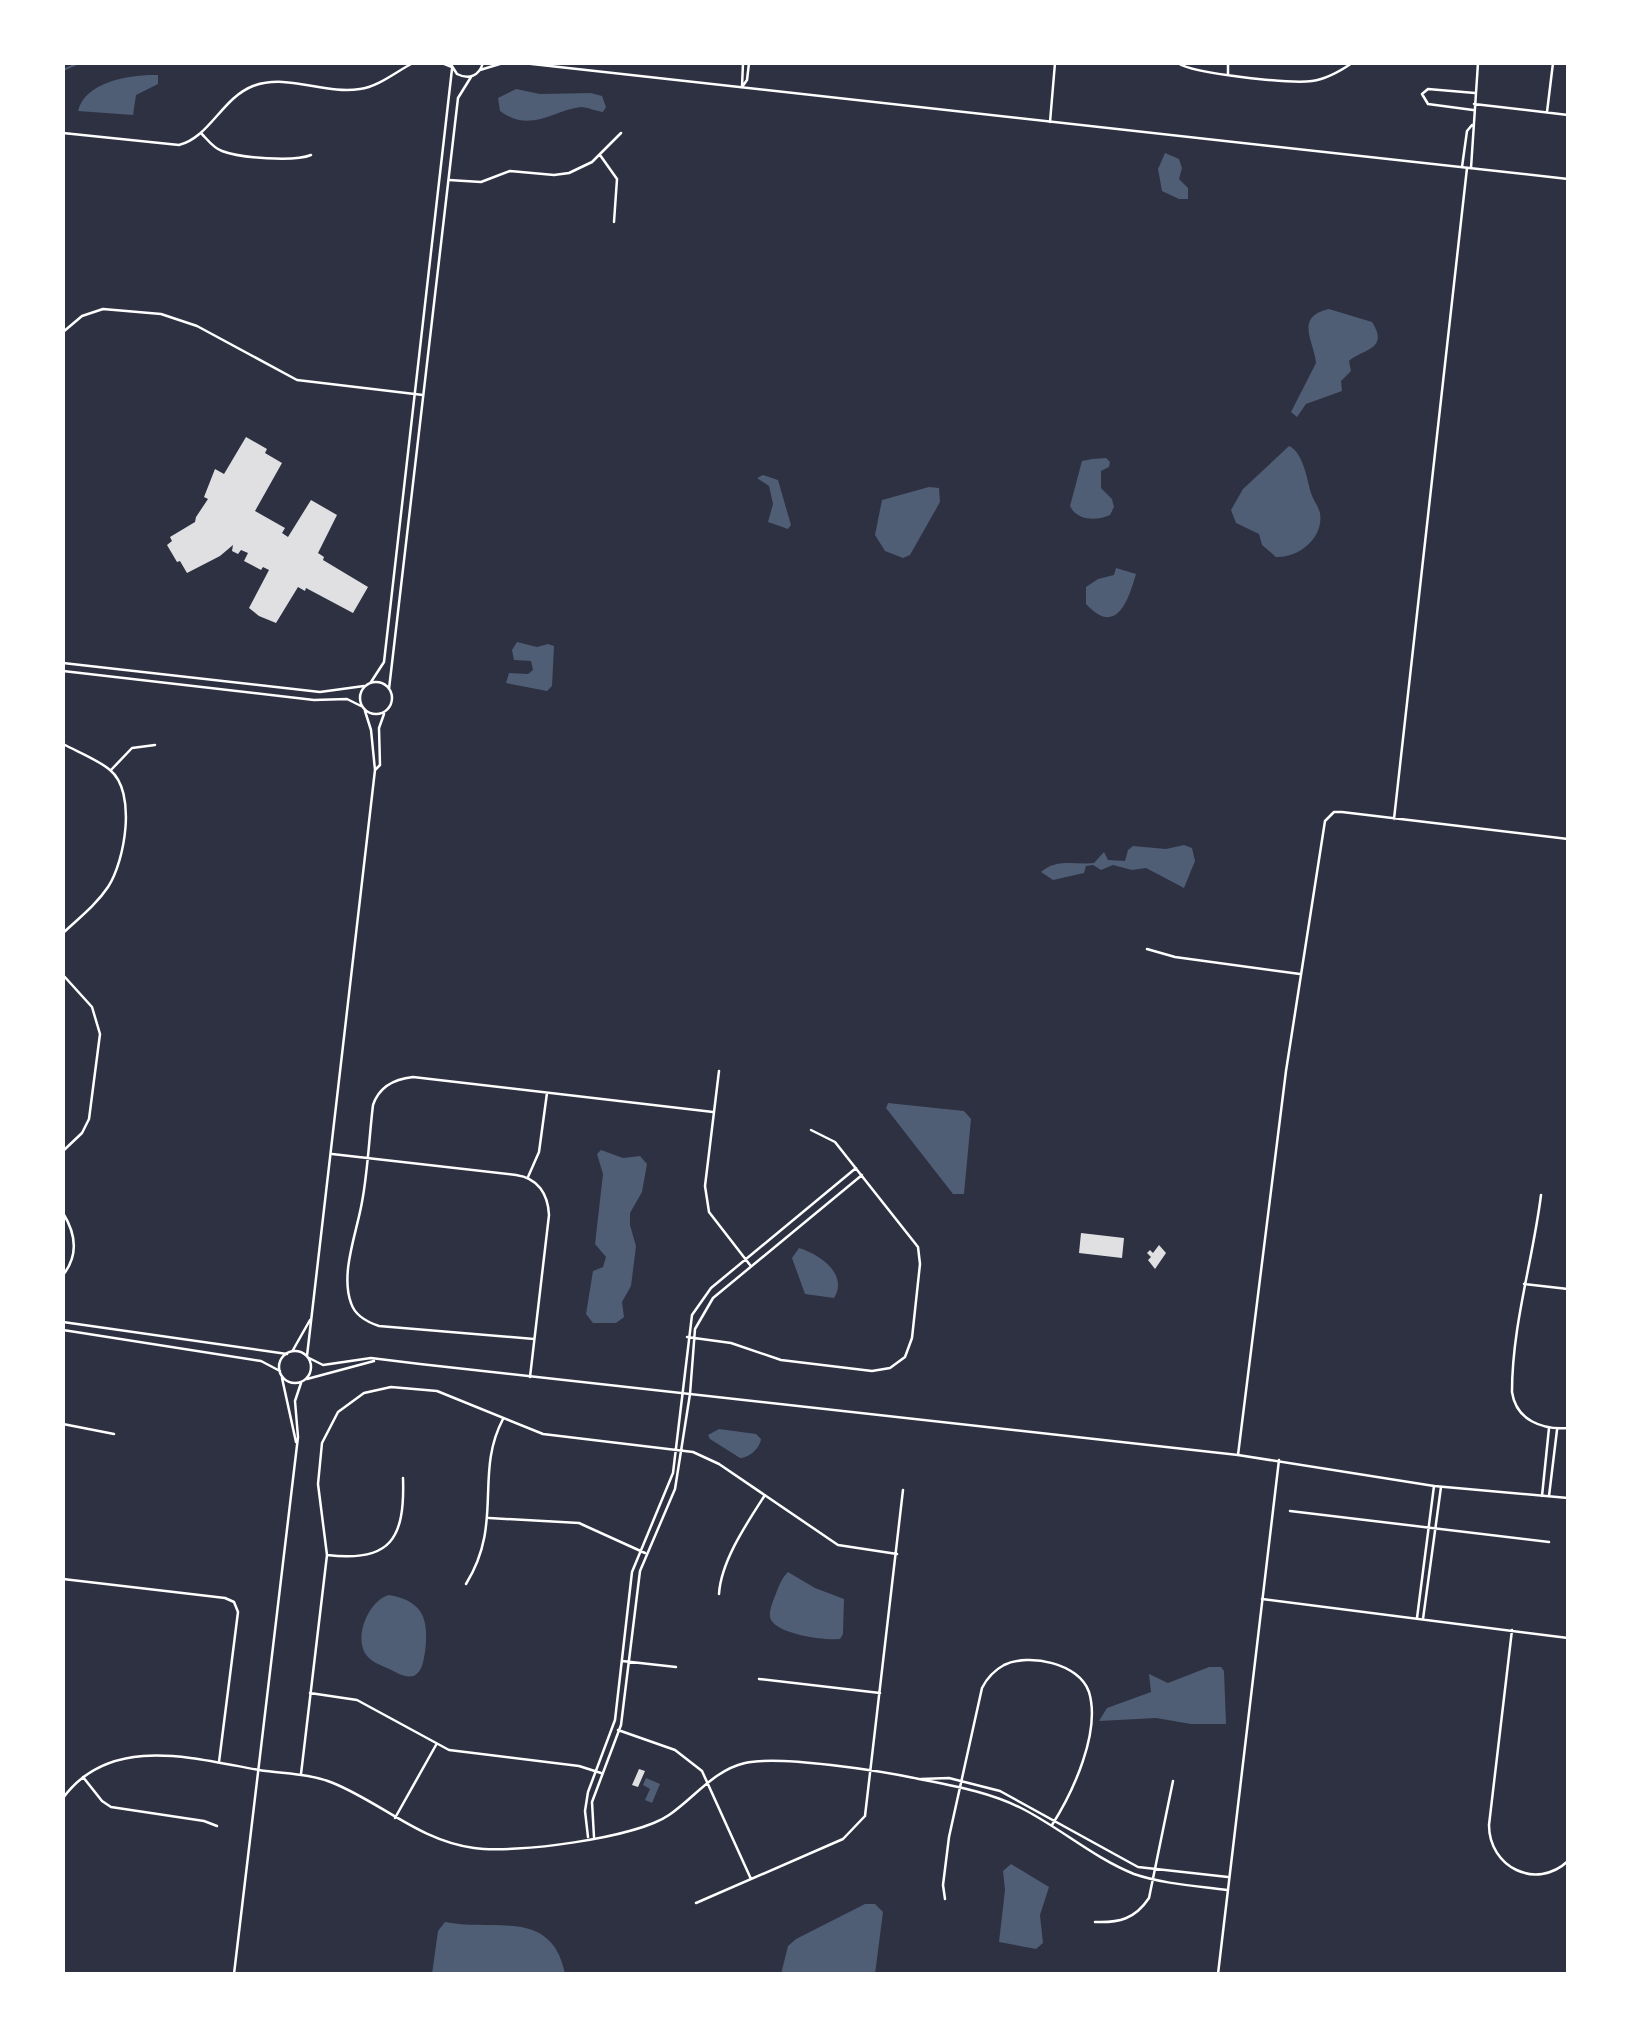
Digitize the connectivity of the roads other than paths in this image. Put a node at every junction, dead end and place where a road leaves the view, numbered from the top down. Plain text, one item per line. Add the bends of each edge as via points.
1 (413, 63) edge
2 (442, 63) edge
3 (483, 63) edge
4 (503, 63) edge
5 (523, 63) edge
6 (743, 63) edge
7 (749, 63) edge
8 (1055, 63) edge
9 (1178, 63) edge
10 (1228, 63) edge
11 (1352, 63) edge
12 (1478, 63) edge
13 (1553, 63) edge
14 (451, 66) edge
15 (480, 70) junction
16 (1228, 74) junction
17 (471, 76) junction
18 (742, 87) junction
19 (1475, 93) junction
20 (1474, 104) junction
21 (1473, 110) junction
22 (1547, 113) junction
23 (1568, 115) edge
24 (1050, 122) junction
25 (1472, 125) junction
26 (63, 133) edge
27 (201, 133) junction
28 (621, 134) dead end
29 (311, 155) dead end
30 (600, 155) junction
31 (1467, 168) junction
32 (1568, 179) edge
33 (449, 180) junction
34 (614, 222) dead end
35 (63, 332) edge
36 (415, 394) junction
37 (423, 395) junction
38 (63, 663) edge
39 (63, 671) edge
40 (371, 682) junction
41 (364, 686) junction
42 (389, 689) junction
43 (361, 706) junction
44 (365, 711) junction
45 (385, 712) junction
46 (63, 744) edge
47 (155, 745) dead end
48 (111, 770) junction
49 (375, 770) junction
50 (1394, 819) junction
51 (1568, 839) edge
52 (63, 933) edge
53 (1147, 949) dead end
54 (1300, 974) junction
55 (63, 975) edge
56 (719, 1071) dead end
57 (547, 1093) junction
58 (713, 1112) junction
59 (811, 1130) dead end
60 (63, 1151) edge
61 (332, 1154) junction
62 (369, 1158) junction
63 (856, 1168) junction
64 (862, 1175) junction
65 (528, 1177) junction
66 (1541, 1195) dead end
67 (63, 1213) edge
68 (746, 1259) junction
69 (751, 1266) junction
70 (63, 1275) edge
71 (1524, 1284) junction
72 (1568, 1289) edge
73 (310, 1320) junction
74 (63, 1322) edge
75 (63, 1330) edge
76 (687, 1337) junction
77 (695, 1338) junction
78 (534, 1339) junction
79 (292, 1352) junction
80 (287, 1354) junction
81 (308, 1357) junction
82 (374, 1361) junction
83 (280, 1373) junction
84 (530, 1377) junction
85 (306, 1380) junction
86 (301, 1383) junction
87 (682, 1394) junction
88 (690, 1394) junction
89 (503, 1419) junction
90 (63, 1424) edge
91 (1553, 1428) junction
92 (1568, 1429) edge
93 (114, 1434) dead end
94 (296, 1442) junction
95 (679, 1450) junction
96 (1238, 1455) junction
97 (1279, 1460) junction
98 (403, 1478) dead end
99 (1434, 1486) junction
100 (1441, 1487) junction
101 (904, 1490) dead end
102 (765, 1495) junction
103 (1542, 1496) junction
104 (1549, 1496) junction
105 (1568, 1498) edge
106 (1290, 1511) dead end
107 (489, 1518) junction
108 (1428, 1529) junction
109 (1435, 1530) junction
110 (1549, 1542) dead end
111 (641, 1550) junction
112 (645, 1553) junction
113 (897, 1554) junction
114 (327, 1556) junction
115 (63, 1579) edge
116 (466, 1584) dead end
117 (719, 1594) dead end
118 (1262, 1598) junction
119 (1417, 1618) junction
120 (1423, 1619) junction
121 (1512, 1630) junction
122 (1568, 1638) edge
123 (622, 1661) junction
124 (628, 1661) junction
125 (676, 1667) dead end
126 (759, 1679) dead end
127 (310, 1693) junction
128 (880, 1693) junction
129 (613, 1729) junction
130 (619, 1731) junction
131 (436, 1745) junction
132 (219, 1762) junction
133 (259, 1770) junction
134 (596, 1770) junction
135 (872, 1772) junction
136 (601, 1773) junction
137 (301, 1774) junction
138 (82, 1776) junction
139 (920, 1779) junction
140 (961, 1780) junction
141 (1173, 1781) dead end
142 (709, 1783) junction
143 (960, 1787) junction
144 (63, 1798) edge
145 (395, 1818) junction
146 (1056, 1819) junction
147 (1052, 1825) junction
148 (217, 1826) dead end
149 (594, 1837) junction
150 (588, 1838) junction
151 (1568, 1861) edge
152 (1155, 1871) junction
153 (1228, 1877) junction
154 (1154, 1878) junction
155 (751, 1879) junction
156 (1227, 1890) junction
157 (945, 1899) dead end
158 (696, 1903) dead end
159 (1096, 1922) dead end
160 (234, 1974) edge
161 (1217, 1974) edge

1 - 27 street via 360,89 279,82 254,86 232,99
2 - 14 street
3 - 15 street
4 - 15 street
5 - 18 street
6 - 18 street
7 - 18 street
8 - 24 street
9 - 16 street
10 - 16 street
11 - 16 street via 1323,79 1304,82
12 - 19 street
13 - 22 street
14 - 17 street via 461,76
14 - 36 street
15 - 17 street
17 - 33 street via 458,95
18 - 24 street
19 - 20 street
19 - 21 street via 1428,89 1422,94 1428,104
20 - 21 street
20 - 22 street
21 - 25 street
22 - 23 street
24 - 31 street
25 - 31 street via 1475,132
25 - 31 street via 1466,131
26 - 27 street via 178,145
27 - 29 street via 215,148 228,153 299,160
28 - 30 street
30 - 33 street via 564,174 510,171 481,182
30 - 34 street via 617,179
31 - 32 street
31 - 50 street
33 - 37 street
35 - 36 street via 82,316 103,309 161,314 197,326 297,380
36 - 37 street
36 - 40 street via 384,662
37 - 42 street
38 - 41 street via 315,692
39 - 43 street via 314,700 347,699
40 - 41 street
40 - 42 street
41 - 43 street
42 - 45 street via 392,699
43 - 44 street
44 - 45 street
44 - 49 street
45 - 49 street via 379,728 380,765
46 - 48 street
47 - 48 street via 132,748
48 - 52 street via 126,803 118,866 101,897
49 - 61 street
50 - 51 street
50 - 54 street via 1342,812 1329,815
53 - 54 street
54 - 96 street
55 - 60 street via 92,1007 100,1040 89,1119
56 - 58 street
57 - 58 street
57 - 62 street via 413,1077 392,1082 373,1105
57 - 65 street via 539,1152
58 - 68 street via 706,1203
59 - 63 street via 835,1142
61 - 62 street
61 - 73 street
62 - 65 street
62 - 78 street via 348,1291 357,1315 379,1326
63 - 64 street
63 - 68 street
64 - 69 street
64 - 77 street via 913,1237 920,1256 910,1349 898,1363 872,1371 781,1360 731,1343
65 - 78 street via 545,1195 549,1215
66 - 71 street
67 - 70 street via 75,1249
68 - 69 street
68 - 76 street via 702,1297
69 - 77 street via 707,1305
71 - 72 street
71 - 91 street via 1513,1397 1527,1419
73 - 79 street
73 - 81 street
74 - 80 street
75 - 83 street via 261,1360
76 - 77 street
76 - 87 street
77 - 88 street
78 - 84 street
79 - 80 street
79 - 81 street
80 - 83 street
81 - 82 street via 327,1365
81 - 85 street via 311,1371
82 - 84 street
82 - 85 street
83 - 86 street via 291,1383
83 - 94 street
84 - 87 street
85 - 86 street
86 - 94 street via 295,1401
87 - 88 street
87 - 95 street
88 - 95 street
88 - 96 street
89 - 95 street via 556,1437
89 - 107 street via 491,1449
89 - 114 street via 436,1391 401,1387 364,1393 338,1412 325,1434 318,1474
90 - 93 street
91 - 92 street
91 - 103 street
91 - 104 street
94 - 133 street
95 - 102 street via 714,1460
95 - 111 street via 669,1487
95 - 112 street via 675,1489
96 - 97 street
97 - 99 street
97 - 118 street
98 - 114 street via 403,1517 395,1537 366,1556
99 - 100 street
99 - 108 street
100 - 103 street
100 - 109 street
101 - 113 street
102 - 113 street via 838,1545
102 - 117 street via 724,1572
103 - 104 street
104 - 105 street
106 - 108 street
107 - 111 street via 579,1523
107 - 116 street via 482,1551
108 - 109 street
108 - 119 street
109 - 110 street
109 - 120 street
111 - 112 street
111 - 123 street via 631,1581
112 - 124 street
113 - 128 street
114 - 127 street
115 - 132 street via 234,1602 238,1612
118 - 119 street
118 - 153 street
119 - 120 street
120 - 121 street
121 - 122 street
121 - 151 street via 1489,1835 1499,1859 1514,1870 1548,1873
123 - 124 street
123 - 129 street
124 - 125 street
124 - 130 street
126 - 128 street
127 - 131 street via 357,1700
127 - 137 street
128 - 135 street
129 - 130 street
129 - 134 street
130 - 136 street
130 - 142 street via 675,1750 696,1765
131 - 134 street via 457,1752
131 - 145 street
132 - 133 street
132 - 138 street via 126,1756
133 - 137 street
133 - 160 street
134 - 136 street
134 - 150 street via 585,1811
135 - 139 street
135 - 142 street via 764,1761 730,1768
135 - 155 street via 865,1816 850,1834
136 - 149 street via 592,1802
137 - 145 street via 334,1783
138 - 144 street
138 - 148 street via 111,1807
139 - 140 street
139 - 143 street
140 - 143 street
140 - 146 street via 1000,1791
140 - 146 street via 987,1679 1018,1661 1064,1667 1082,1679 1091,1706 1079,1780
141 - 152 street
142 - 149 street via 652,1824
142 - 155 street
143 - 147 street via 1008,1802
143 - 157 street via 949,1837
145 - 150 street via 426,1835 474,1848 513,1849
146 - 147 street
146 - 152 street via 1128,1863
147 - 154 street via 1135,1874
149 - 150 street
152 - 153 street
152 - 154 street
153 - 156 street
154 - 156 street
154 - 159 street via 1149,1898 1133,1916 1119,1922
155 - 158 street
156 - 161 street

